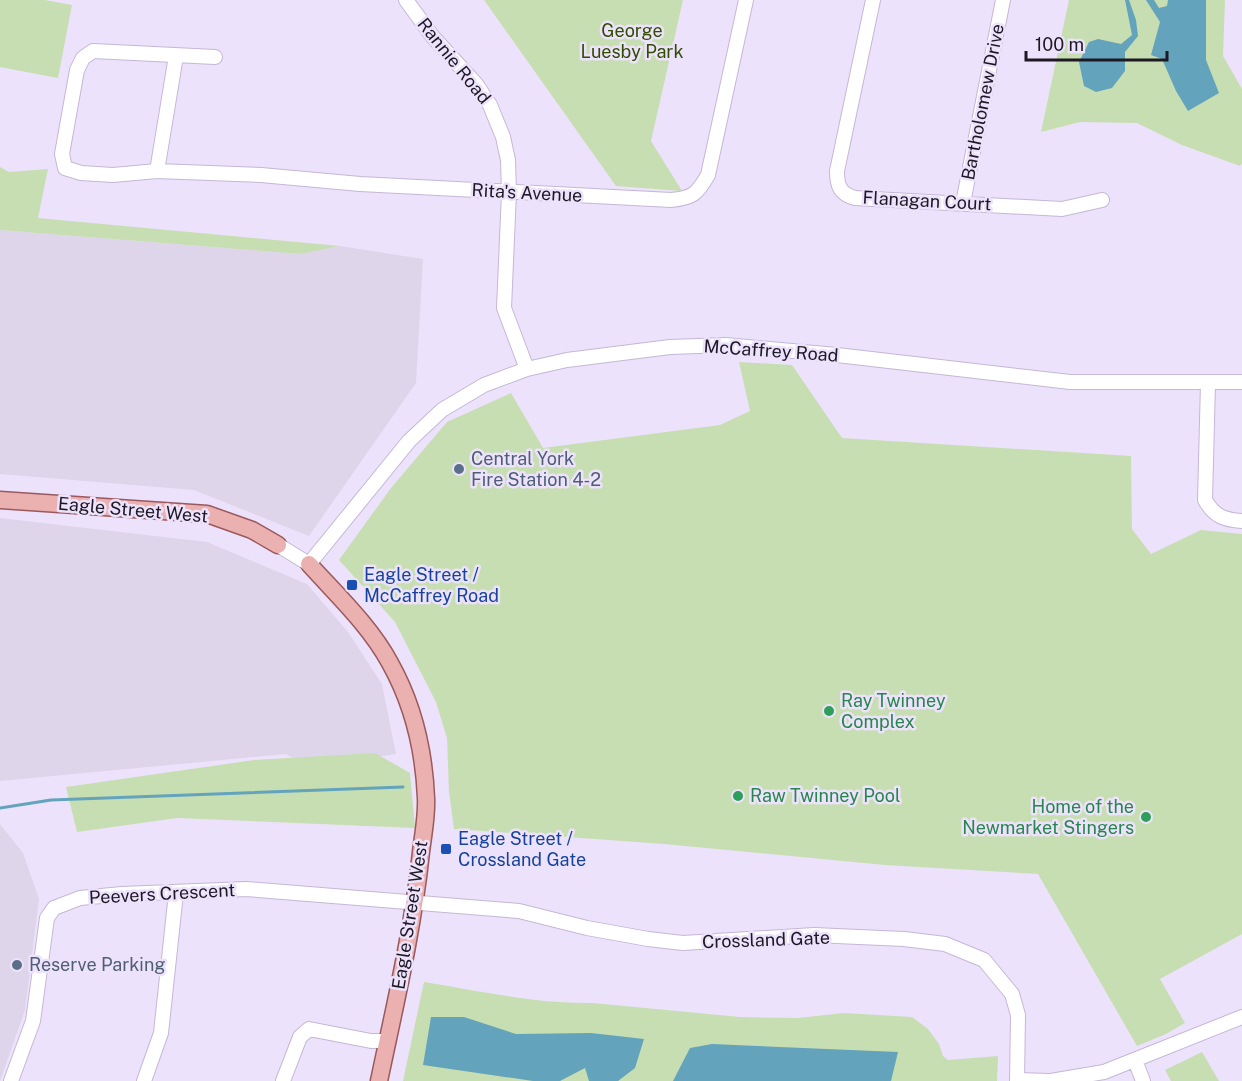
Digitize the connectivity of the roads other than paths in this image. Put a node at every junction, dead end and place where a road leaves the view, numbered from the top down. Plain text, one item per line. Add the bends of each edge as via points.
1 (406, 0) edge
2 (746, 0) edge
3 (873, 0) edge
4 (1004, 0) edge
5 (176, 57) junction
6 (215, 57) dead end
7 (157, 171) junction
8 (509, 192) junction
9 (1102, 200) dead end
10 (963, 203) junction
11 (527, 369) junction
12 (1242, 382) edge
13 (1208, 383) junction
14 (0, 500) edge
15 (1242, 520) edge
16 (278, 545) joint
17 (309, 564) junction
18 (176, 893) junction
19 (416, 903) junction
20 (1242, 1017) edge
21 (388, 1041) junction
22 (1135, 1060) junction
23 (1017, 1080) edge
24 (11, 1081) edge
25 (144, 1081) edge
26 (283, 1081) edge
27 (380, 1081) edge
28 (1050, 1081) edge
29 (1143, 1081) edge

1 - 8 street, Rannie Road via 490,105 503,136
2 - 8 street, Rita's Avenue via 708,175 698,191 686,199 671,200
3 - 10 street, Flanagan Court via 837,171 840,190 855,198
4 - 10 street, Bartholomew Drive
5 - 6 street
5 - 7 street
5 - 7 street, Rita's Avenue via 93,51 83,57 77,70 62,154 65,168 81,173
7 - 8 street, Rita's Avenue
8 - 11 street, Rannie Road via 504,308
9 - 10 street, Flanagan Court via 1062,209
11 - 13 street, McCaffrey Road via 616,352 726,345 1070,382
11 - 17 street, McCaffrey Road via 484,385 442,410 409,441
12 - 13 street, McCaffrey Road
13 - 15 street via 1205,500 1219,517
14 - 16 main road, Eagle Street West via 207,514 252,530
16 - 17 street, Eagle Street West
17 - 19 main road, Eagle Street West via 390,661 416,726 426,800
18 - 19 street, Peevers Crescent via 246,889
18 - 24 street, Peevers Crescent via 80,898 54,908 47,918 33,1021
18 - 25 street via 161,1033
19 - 21 main road, Eagle Street West
19 - 23 street, Crossland Gate via 519,912 587,928 683,943 814,935 945,944 984,960 1012,994 1018,1015
20 - 22 street
21 - 26 street via 309,1029 300,1037
21 - 27 main road, Eagle Street West
22 - 28 street via 1104,1072
22 - 29 street
23 - 28 street

